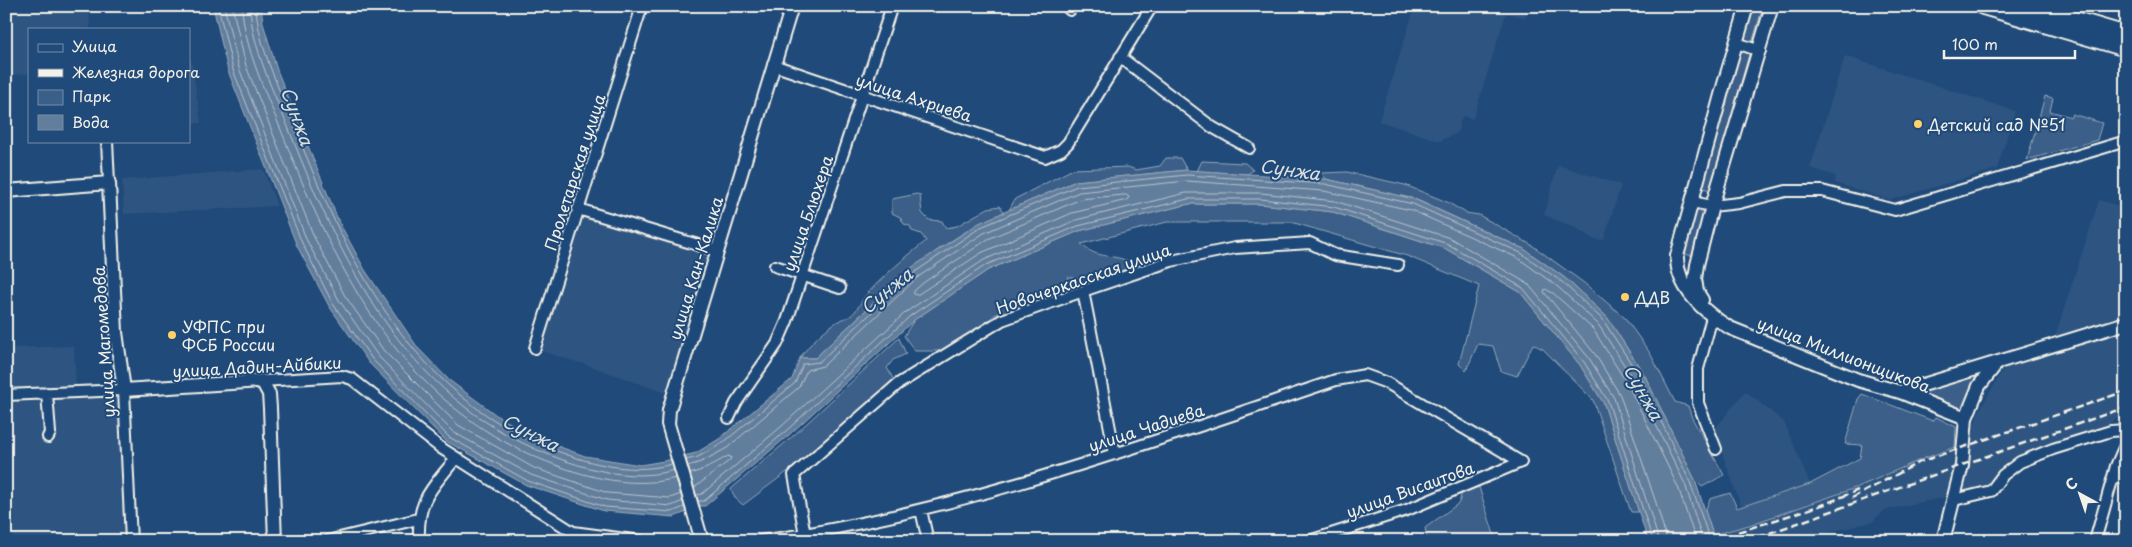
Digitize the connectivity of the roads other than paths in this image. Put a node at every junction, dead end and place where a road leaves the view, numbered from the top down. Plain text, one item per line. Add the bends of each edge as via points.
1 (642, 6) edge
2 (792, 6) edge
3 (892, 6) edge
4 (1152, 6) edge
5 (1747, 6) edge
6 (1772, 6) edge
7 (1983, 6) edge
8 (2028, 6) edge
9 (2126, 35) edge
10 (1736, 44) junction
11 (2126, 48) edge
12 (1760, 51) junction
13 (1120, 57) junction
14 (773, 65) junction
15 (862, 97) junction
16 (2126, 141) edge
17 (107, 142) edge
18 (1249, 148) dead end
19 (110, 183) junction
20 (6, 190) edge
21 (1692, 202) junction
22 (1712, 206) junction
23 (578, 209) junction
24 (718, 251) junction
25 (1677, 256) junction
26 (1398, 265) dead end
27 (1697, 265) junction
28 (775, 266) dead end
29 (801, 275) junction
30 (840, 288) dead end
31 (1083, 291) junction
32 (1712, 318) junction
33 (2126, 323) edge
34 (535, 348) dead end
35 (1996, 364) junction
36 (262, 381) junction
37 (124, 390) junction
38 (1900, 392) junction
39 (47, 393) junction
40 (6, 395) edge
41 (729, 418) dead end
42 (1966, 418) junction
43 (2126, 430) edge
44 (48, 437) dead end
45 (2126, 443) edge
46 (1716, 449) dead end
47 (1115, 454) junction
48 (456, 458) junction
49 (1521, 462) joint
50 (2114, 476) junction
51 (2126, 479) edge
52 (1954, 500) junction
53 (921, 510) junction
54 (418, 519) junction
55 (573, 536) edge
56 (806, 538) edge
57 (131, 541) edge
58 (275, 541) edge
59 (327, 541) edge
60 (419, 541) edge
61 (641, 541) edge
62 (702, 541) edge
63 (760, 541) edge
64 (928, 541) edge
65 (1308, 541) edge
66 (1943, 541) edge
67 (2095, 541) edge

1 - 23 street, Пролетарская улица
2 - 14 street, улица Кан-Калика
3 - 15 street, улица Блюхера
4 - 13 street
5 - 10 street
6 - 12 street
7 - 11 main road
8 - 9 main road
10 - 12 street
10 - 21 street
12 - 22 street
13 - 15 street, улица Ахриева via 1068,143 1045,157
13 - 18 street via 1212,127
14 - 15 street, улица Ахриева
14 - 24 street, улица Кан-Калика
15 - 29 street, улица Блюхера
16 - 22 street via 1895,210 1822,191 1786,191
17 - 19 street, улица Магомедова
19 - 20 street
19 - 37 street, улица Магомедова via 116,332
21 - 22 street
21 - 25 street
22 - 27 street
23 - 24 street
23 - 34 street, Пролетарская улица
24 - 62 street, улица Кан-Калика via 672,397 668,424
25 - 27 street
25 - 32 street via 1677,266 1689,292
26 - 31 street, Новочеркасская улица via 1335,254 1310,243 1236,248 1171,261
27 - 32 street via 1697,292
28 - 29 street
29 - 30 street
29 - 41 street, улица Блюхера via 778,344
31 - 47 street
31 - 56 street, Новочеркасская улица via 1002,320 898,384 794,475
32 - 38 street, улица Миллионщикова via 1858,380
32 - 46 street via 1698,369 1698,403
33 - 35 street
35 - 38 street
35 - 42 street via 1979,386
36 - 37 street, улица Дадин-Айбики
36 - 48 street, улица Дадин-Айбики via 342,376 352,379
36 - 58 street via 269,394
37 - 39 street, улица Дадин-Айбики
37 - 57 street, улица Магомедова
38 - 42 street, улица Миллионщикова
39 - 40 street, улица Дадин-Айбики
39 - 44 street
42 - 52 street via 1964,453
43 - 52 street via 2111,431 2020,462 2003,475 1991,491
45 - 50 street
47 - 49 street, улица Чадиева via 1336,380 1365,375 1387,383
47 - 53 street, улица Чадиева
48 - 54 street via 425,498
48 - 55 street, улица Дадин-Айбики
49 - 65 street, улица Висаитова via 1407,510
50 - 51 street
50 - 67 street
52 - 66 street
53 - 56 street, улица Чадиева
53 - 64 street
54 - 59 street
54 - 60 street
55 - 61 street, улица Дадин-Айбики
56 - 63 street, улица Чадиева

